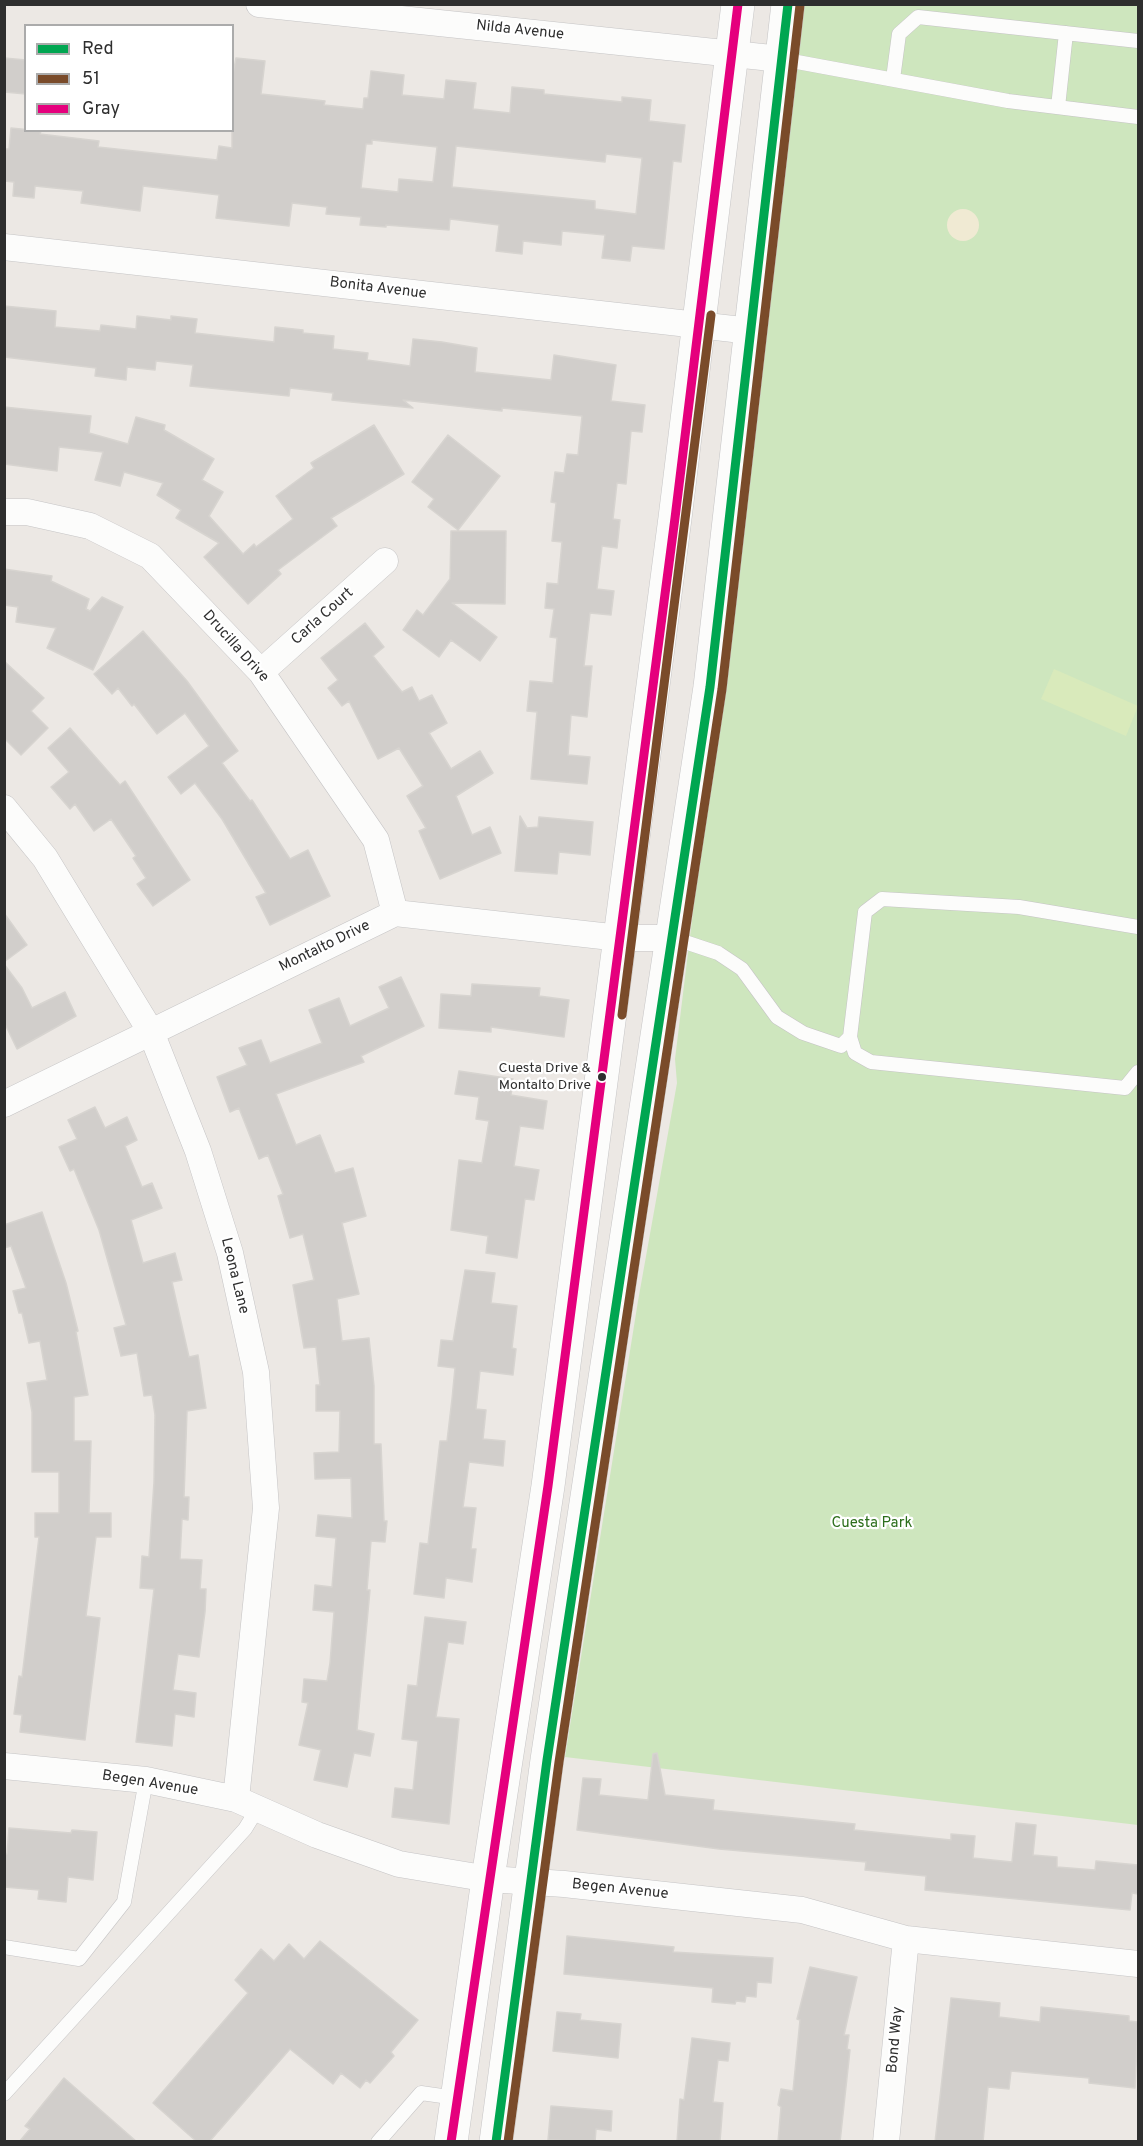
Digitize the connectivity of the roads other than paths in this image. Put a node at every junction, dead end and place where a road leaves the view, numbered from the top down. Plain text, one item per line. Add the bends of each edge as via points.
1 (259, 4) edge
2 (738, 4) edge
3 (788, 4) edge
4 (1066, 33) junction
5 (1138, 41) edge
6 (731, 53) junction
7 (781, 60) junction
8 (893, 79) junction
9 (1058, 107) junction
10 (1138, 117) edge
11 (4, 247) edge
12 (698, 325) junction
13 (751, 331) junction
14 (4, 512) edge
15 (385, 561) dead end
16 (261, 672) junction
17 (4, 808) edge
18 (395, 913) junction
19 (1138, 927) edge
20 (620, 938) junction
21 (673, 938) junction
22 (151, 1032) junction
23 (850, 1037) junction
24 (1138, 1072) edge
25 (4, 1104) edge
26 (4, 1766) edge
27 (146, 1780) junction
28 (247, 1803) junction
29 (489, 1879) junction
30 (529, 1883) junction
31 (906, 1939) junction
32 (4, 1947) edge
33 (1138, 1964) edge
34 (4, 2094) edge
35 (456, 2098) junction
36 (378, 2142) edge
37 (452, 2142) edge
38 (496, 2142) edge
39 (886, 2142) edge

1 - 6 street, Nilda Avenue
2 - 6 main road
3 - 7 main road
4 - 5 lane
4 - 8 lane via 918,17 899,34
4 - 9 lane
6 - 7 street, Nilda Avenue
6 - 12 main road
7 - 8 lane
7 - 13 main road
8 - 9 lane
9 - 10 lane
11 - 12 street, Bonita Avenue
12 - 13 street, Bonita Avenue
12 - 20 main road
13 - 21 main road via 710,687
14 - 16 street, Drucilla Drive via 27,512 90,526 150,556
15 - 16 street, Carla Court
16 - 18 street, Drucilla Drive via 376,840
17 - 22 street, Leona Lane via 45,858
18 - 20 street
18 - 22 street, Montalto Drive
19 - 23 lane via 1019,907 882,899 865,912
20 - 21 street
20 - 29 main road via 548,1486
21 - 23 lane via 718,953 742,969 777,1017 803,1034 841,1046
21 - 30 main road
22 - 25 street, Montalto Drive
22 - 28 street, Leona Lane via 198,1151 230,1253 256,1372 266,1508
23 - 24 lane via 855,1053 871,1062 1125,1088
26 - 27 street, Begen Avenue
27 - 28 street, Begen Avenue
27 - 32 lane via 124,1902 79,1959
28 - 29 street, Begen Avenue via 317,1835 399,1864
28 - 34 lane via 245,1829
29 - 30 street, Begen Avenue
29 - 35 main road
30 - 31 street, Begen Avenue via 802,1910
30 - 38 main road
31 - 33 street, Begen Avenue
31 - 39 street, Bond Way
35 - 36 lane via 421,2093
35 - 37 main road

